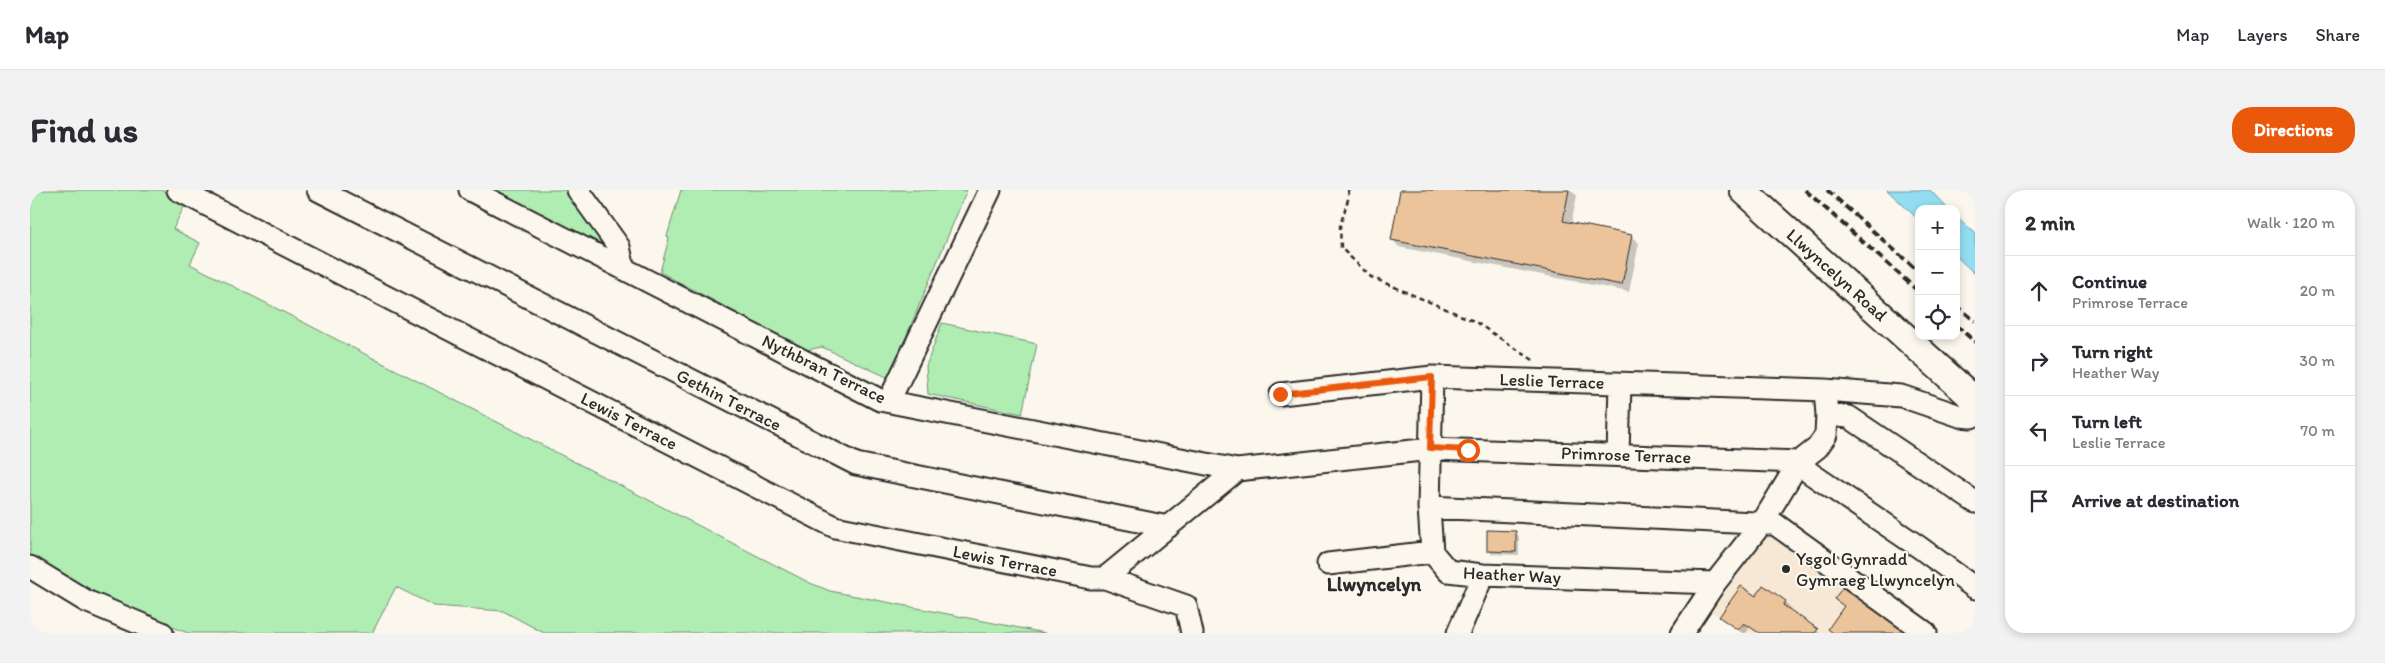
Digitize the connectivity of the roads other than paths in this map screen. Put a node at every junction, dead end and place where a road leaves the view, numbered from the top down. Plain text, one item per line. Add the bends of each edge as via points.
1 (178, 190) edge
2 (318, 190) edge
3 (470, 190) edge
4 (578, 190) edge
5 (990, 190) edge
6 (1743, 190) edge
7 (624, 269) junction
8 (1432, 377) junction
9 (1620, 384) junction
10 (1825, 390) junction
11 (1280, 394) dead end
12 (1975, 400) edge
13 (889, 402) junction
14 (1975, 415) edge
15 (1827, 416) junction
16 (1430, 448) junction
17 (1618, 455) junction
18 (1799, 462) junction
19 (1237, 470) junction
20 (1975, 502) edge
21 (1429, 507) junction
22 (1762, 523) junction
23 (1168, 527) junction
24 (1432, 552) junction
25 (1328, 564) dead end
26 (30, 567) edge
27 (1482, 576) junction
28 (1105, 578) junction
29 (1715, 583) junction
30 (1975, 588) edge
31 (162, 633) edge
32 (1192, 633) edge
33 (1458, 633) edge
34 (1682, 633) edge
35 (1926, 633) edge

1 - 28 street, Lewis Terrace via 835,527 1090,578
2 - 23 street, Gethin Terrace via 856,464
3 - 7 street, Nythbran Terrace
4 - 7 street via 619,247
5 - 13 street
6 - 12 main road, Llwyncelyn Road
7 - 13 street, Nythbran Terrace
8 - 9 street, Leslie Terrace
8 - 11 street, Leslie Terrace
8 - 16 street
9 - 10 street, Leslie Terrace
9 - 17 street
10 - 14 street, Leslie Terrace via 1901,396 1960,416 1971,418
10 - 15 street
13 - 19 street, Nythbran Terrace
15 - 18 street via 1826,435 1818,448
15 - 20 street via 1849,417
16 - 17 street, Primrose Terrace
16 - 19 street, Primrose Terrace
16 - 21 street
17 - 18 street, Primrose Terrace
18 - 22 street
18 - 30 street via 1810,473
19 - 23 street
21 - 22 street
21 - 24 street
22 - 29 street
22 - 35 street via 1775,524
23 - 28 street
24 - 25 street
24 - 27 street, Heather Way via 1448,571
26 - 31 street via 86,601
27 - 29 street, Heather Way
27 - 33 street
28 - 32 street, Lewis Terrace via 1186,606
29 - 34 street

